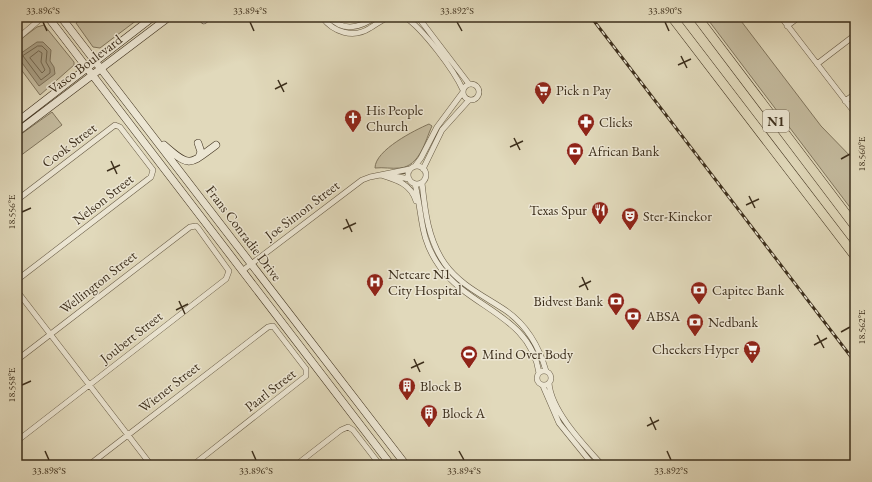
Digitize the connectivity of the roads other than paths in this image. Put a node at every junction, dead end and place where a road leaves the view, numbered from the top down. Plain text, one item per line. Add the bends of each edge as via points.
1 (48, 17) edge
2 (61, 17) edge
3 (169, 17) edge
4 (322, 17) edge
5 (329, 17) edge
6 (375, 17) edge
7 (390, 17) edge
8 (405, 17) edge
9 (418, 17) edge
10 (672, 17) edge
11 (697, 17) edge
12 (702, 17) edge
13 (781, 17) edge
14 (799, 17) edge
15 (38, 18) edge
16 (148, 19) edge
17 (787, 26) junction
18 (855, 35) edge
19 (17, 39) edge
20 (96, 61) junction
21 (817, 64) junction
22 (87, 67) junction
23 (101, 69) junction
24 (93, 75) junction
25 (469, 84) junction
26 (463, 91) junction
27 (855, 94) edge
28 (469, 100) junction
29 (845, 101) junction
30 (855, 113) edge
31 (17, 122) edge
32 (116, 125) joint
33 (784, 130) junction
34 (17, 132) edge
35 (152, 134) junction
36 (198, 143) dead end
37 (216, 144) dead end
38 (199, 158) junction
39 (413, 167) junction
40 (423, 169) junction
41 (380, 174) junction
42 (409, 179) junction
43 (422, 183) junction
44 (415, 184) junction
45 (17, 200) edge
46 (419, 212) junction
47 (194, 226) joint
48 (855, 226) edge
49 (855, 256) edge
50 (251, 264) junction
51 (242, 271) junction
52 (17, 280) edge
53 (17, 291) edge
54 (265, 329) joint
55 (50, 334) junction
56 (17, 360) edge
57 (546, 371) junction
58 (539, 373) junction
59 (549, 383) junction
60 (89, 385) junction
61 (543, 386) junction
62 (128, 435) junction
63 (17, 441) edge
64 (89, 465) edge
65 (151, 465) edge
66 (192, 465) edge
67 (296, 465) edge
68 (380, 465) edge
69 (391, 465) edge
70 (406, 465) edge
71 (594, 465) edge
72 (602, 465) edge

1 - 22 main road, Frans Conradie Drive
2 - 20 main road, Frans Conradie Drive
3 - 23 main road, Vasco Boulevard
4 - 7 street via 335,29 353,33 370,28
5 - 6 street via 336,24 351,28 359,27
8 - 26 street via 417,26 457,78
9 - 25 street
10 - 49 highway, N1
11 - 33 highway, N1
12 - 33 highway
13 - 17 street
14 - 17 street
15 - 19 street via 35,26
16 - 20 main road, Vasco Boulevard
17 - 21 street
18 - 21 street
20 - 22 main road, Vasco Boulevard
20 - 23 main road, Frans Conradie Drive
21 - 29 street
22 - 24 main road, Frans Conradie Drive
22 - 31 main road, Vasco Boulevard
23 - 24 main road, Vasco Boulevard
23 - 35 main road, Frans Conradie Drive
24 - 34 main road, Vasco Boulevard
24 - 51 main road, Frans Conradie Drive
25 - 26 street
25 - 28 street via 476,86 479,92 475,98
26 - 28 street
26 - 39 street via 437,126 422,158
27 - 29 street
28 - 40 street via 442,130
29 - 30 street
32 - 45 street, Cook Street
32 - 52 street, Nelson Street via 152,168 152,175
33 - 48 highway, N1
35 - 38 main road via 181,160 192,161
35 - 50 main road, Frans Conradie Drive
36 - 38 main road via 201,152
37 - 38 main road
39 - 40 street
39 - 41 street, Joe Simon Street
39 - 42 street via 408,174
40 - 43 street via 426,176
41 - 42 street
41 - 46 street via 405,184 415,197
41 - 50 street, Joe Simon Street via 356,185
42 - 44 street
43 - 44 street
43 - 57 street via 430,231 436,250 445,264 471,289 506,310 521,324 539,349
44 - 46 street
46 - 58 street via 422,231 440,267 461,290 500,315 517,330 534,355
47 - 55 street, Wellington Street
47 - 60 street, Joubert Street via 228,268 229,275
50 - 51 street, Joe Simon Street
50 - 70 main road, Frans Conradie Drive
51 - 69 main road, Frans Conradie Drive
53 - 55 street
54 - 62 street, Wiener Street
54 - 66 street, Paarl Street via 270,326 275,328 306,369 306,376
55 - 56 street, Wellington Street
55 - 60 street
57 - 58 street
57 - 59 street via 551,377
58 - 61 street via 536,380
59 - 61 street
59 - 72 street via 565,420
60 - 62 street
60 - 63 street, Joubert Street
61 - 71 street via 559,423
62 - 64 street, Wiener Street
62 - 65 street
67 - 68 street via 346,427 353,430

